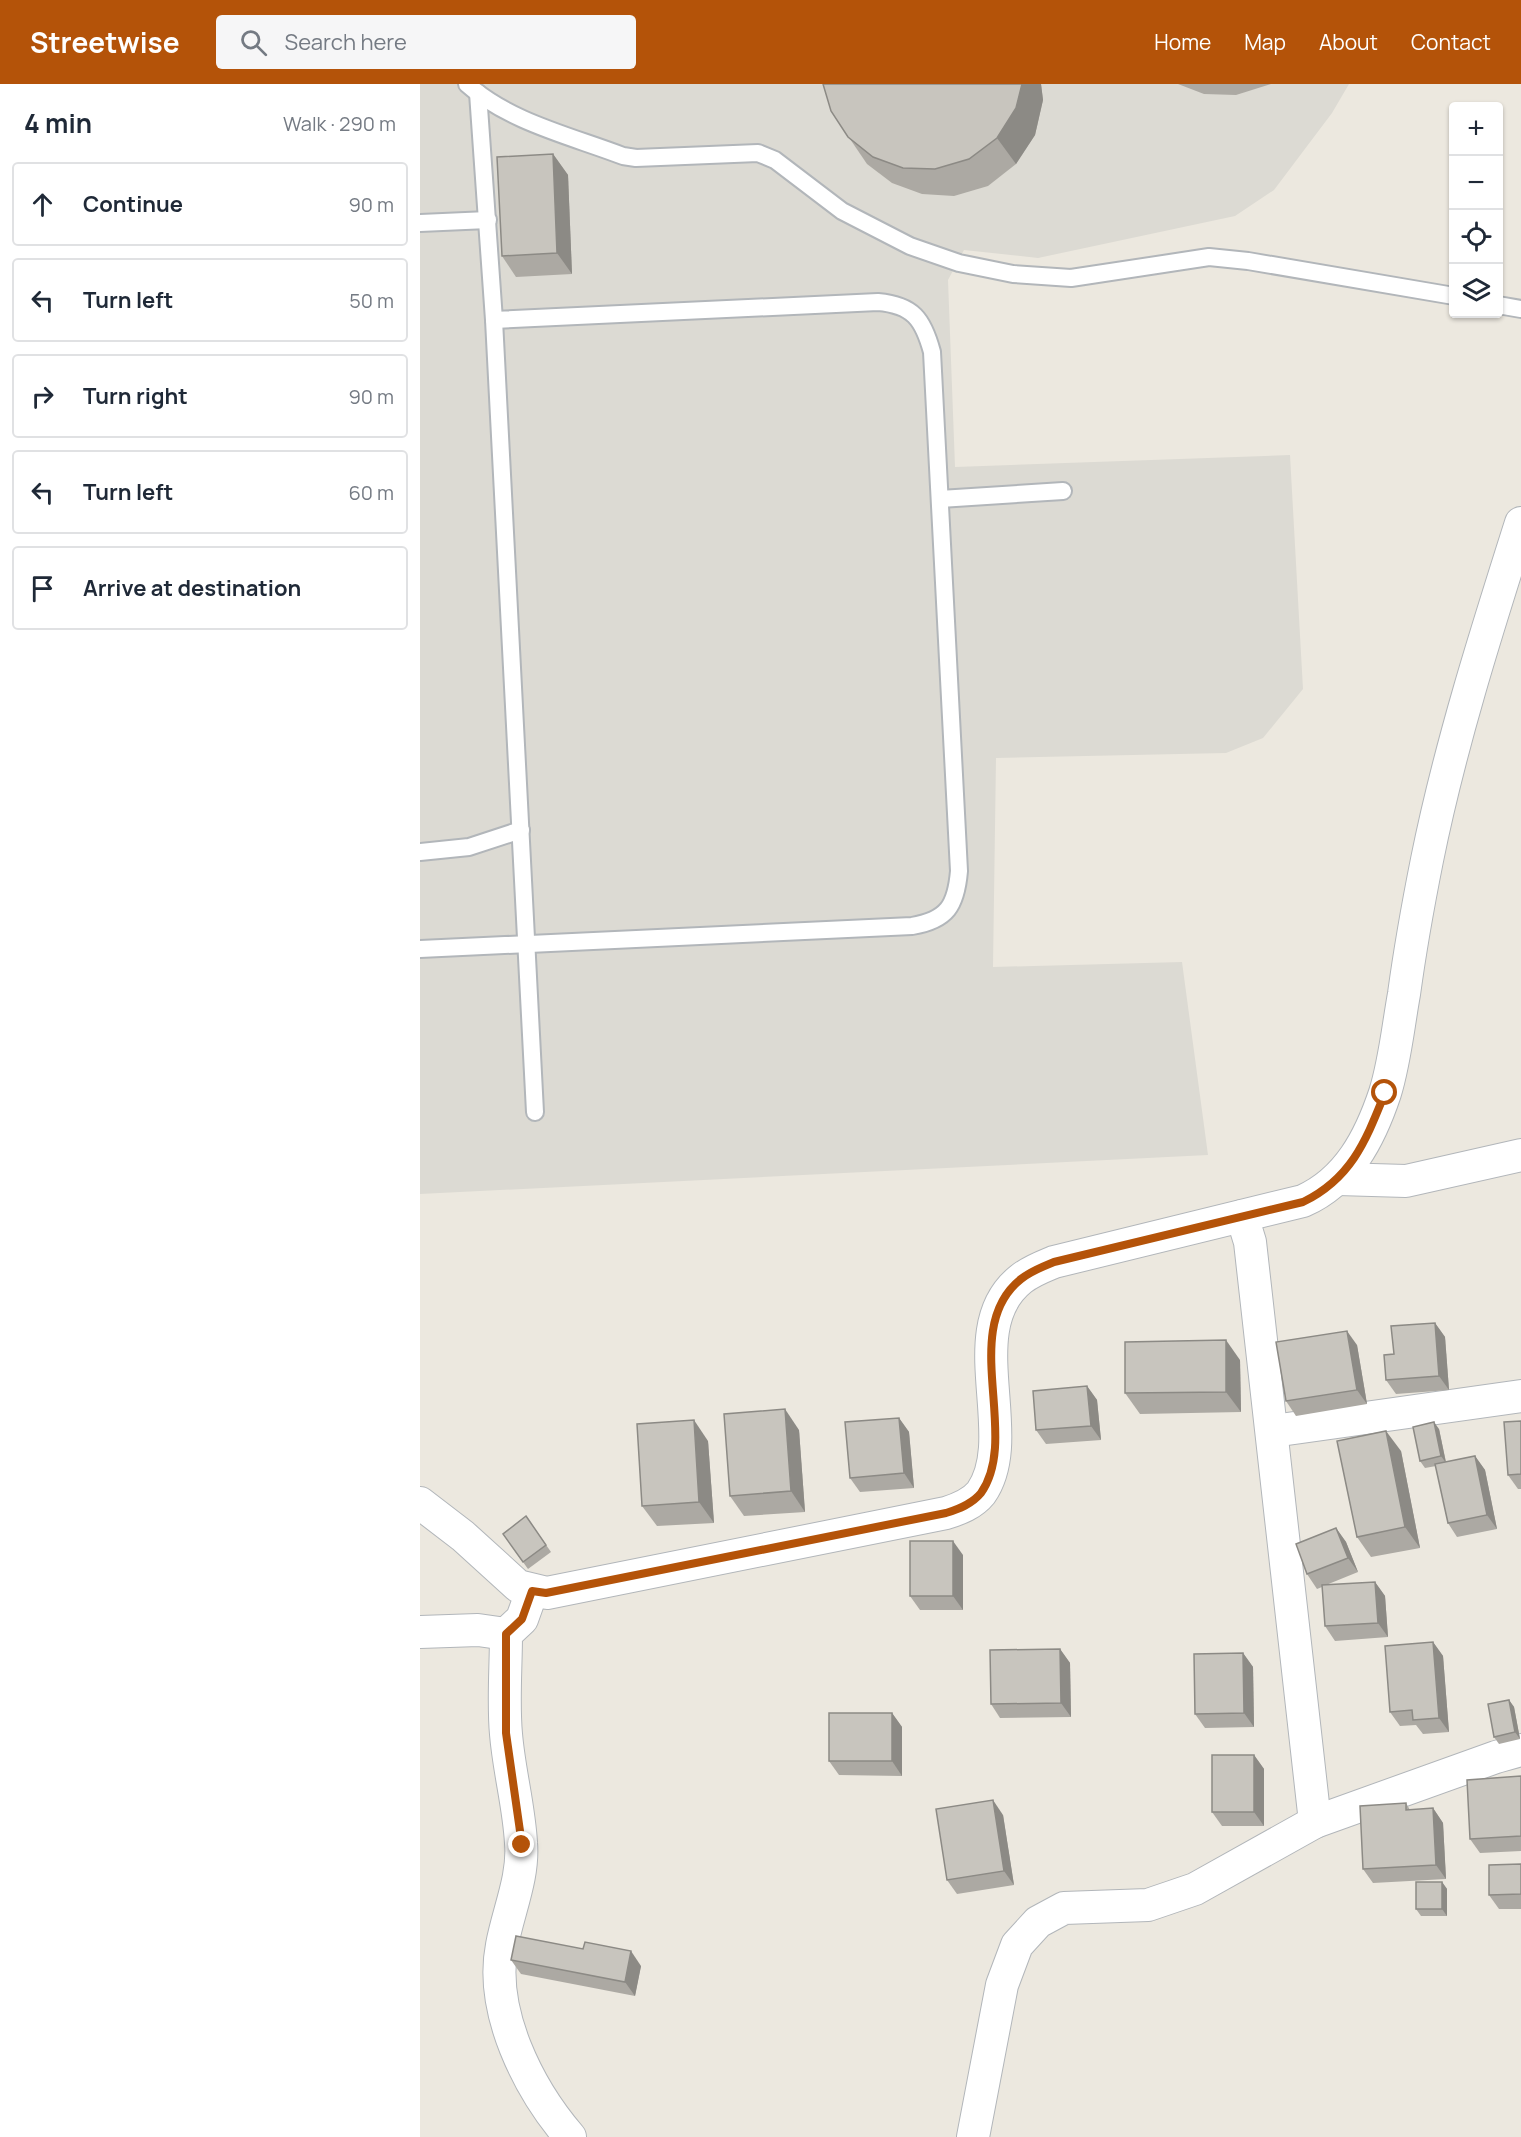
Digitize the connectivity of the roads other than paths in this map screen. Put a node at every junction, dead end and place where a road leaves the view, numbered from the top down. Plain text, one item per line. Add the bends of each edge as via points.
1 (473, 89) edge
2 (488, 220) junction
3 (420, 223) edge
4 (1449, 295) edge
5 (1503, 306) edge
6 (1521, 309) edge
7 (494, 320) junction
8 (1063, 491) dead end
9 (940, 499) junction
10 (1521, 523) edge
11 (521, 830) junction
12 (420, 852) edge
13 (526, 943) junction
14 (420, 949) edge
15 (534, 1113) dead end
16 (1521, 1155) edge
17 (1338, 1179) junction
18 (1242, 1216) junction
19 (1521, 1396) edge
20 (1273, 1431) junction
21 (420, 1503) edge
22 (532, 1591) junction
23 (420, 1632) edge
24 (506, 1634) junction
25 (1521, 1750) edge
26 (1315, 1822) junction
27 (570, 2137) edge
28 (972, 2137) edge

1 - 2 lane
1 - 4 lane via 504,110 623,156 758,153 776,160 842,211 910,246 959,263 1002,272 1071,278 1209,257
2 - 3 lane
2 - 7 lane
5 - 6 lane
7 - 9 lane via 897,304 913,312 920,321 932,352
7 - 11 lane
8 - 9 lane
9 - 13 lane via 959,870 957,892 948,910 932,922 912,926
10 - 17 street via 1427,858 1385,1093 1364,1141
11 - 12 lane via 469,847
11 - 13 lane
13 - 14 lane
13 - 15 lane
16 - 17 street via 1406,1181
17 - 18 street via 1303,1202
18 - 20 street via 1250,1242
18 - 22 street via 1054,1262 1020,1280 1000,1307 992,1343 994,1460 980,1494 964,1507 546,1593
19 - 20 street
20 - 26 street
21 - 22 street via 518,1586
22 - 24 street via 522,1619
23 - 24 street via 478,1629
24 - 27 street via 506,1733 522,1845 516,1890 501,1947 498,1982 502,2013 528,2074
25 - 26 street
26 - 28 street via 1194,1889 1148,1905 1064,1908 1038,1922 1017,1945 1002,1985

